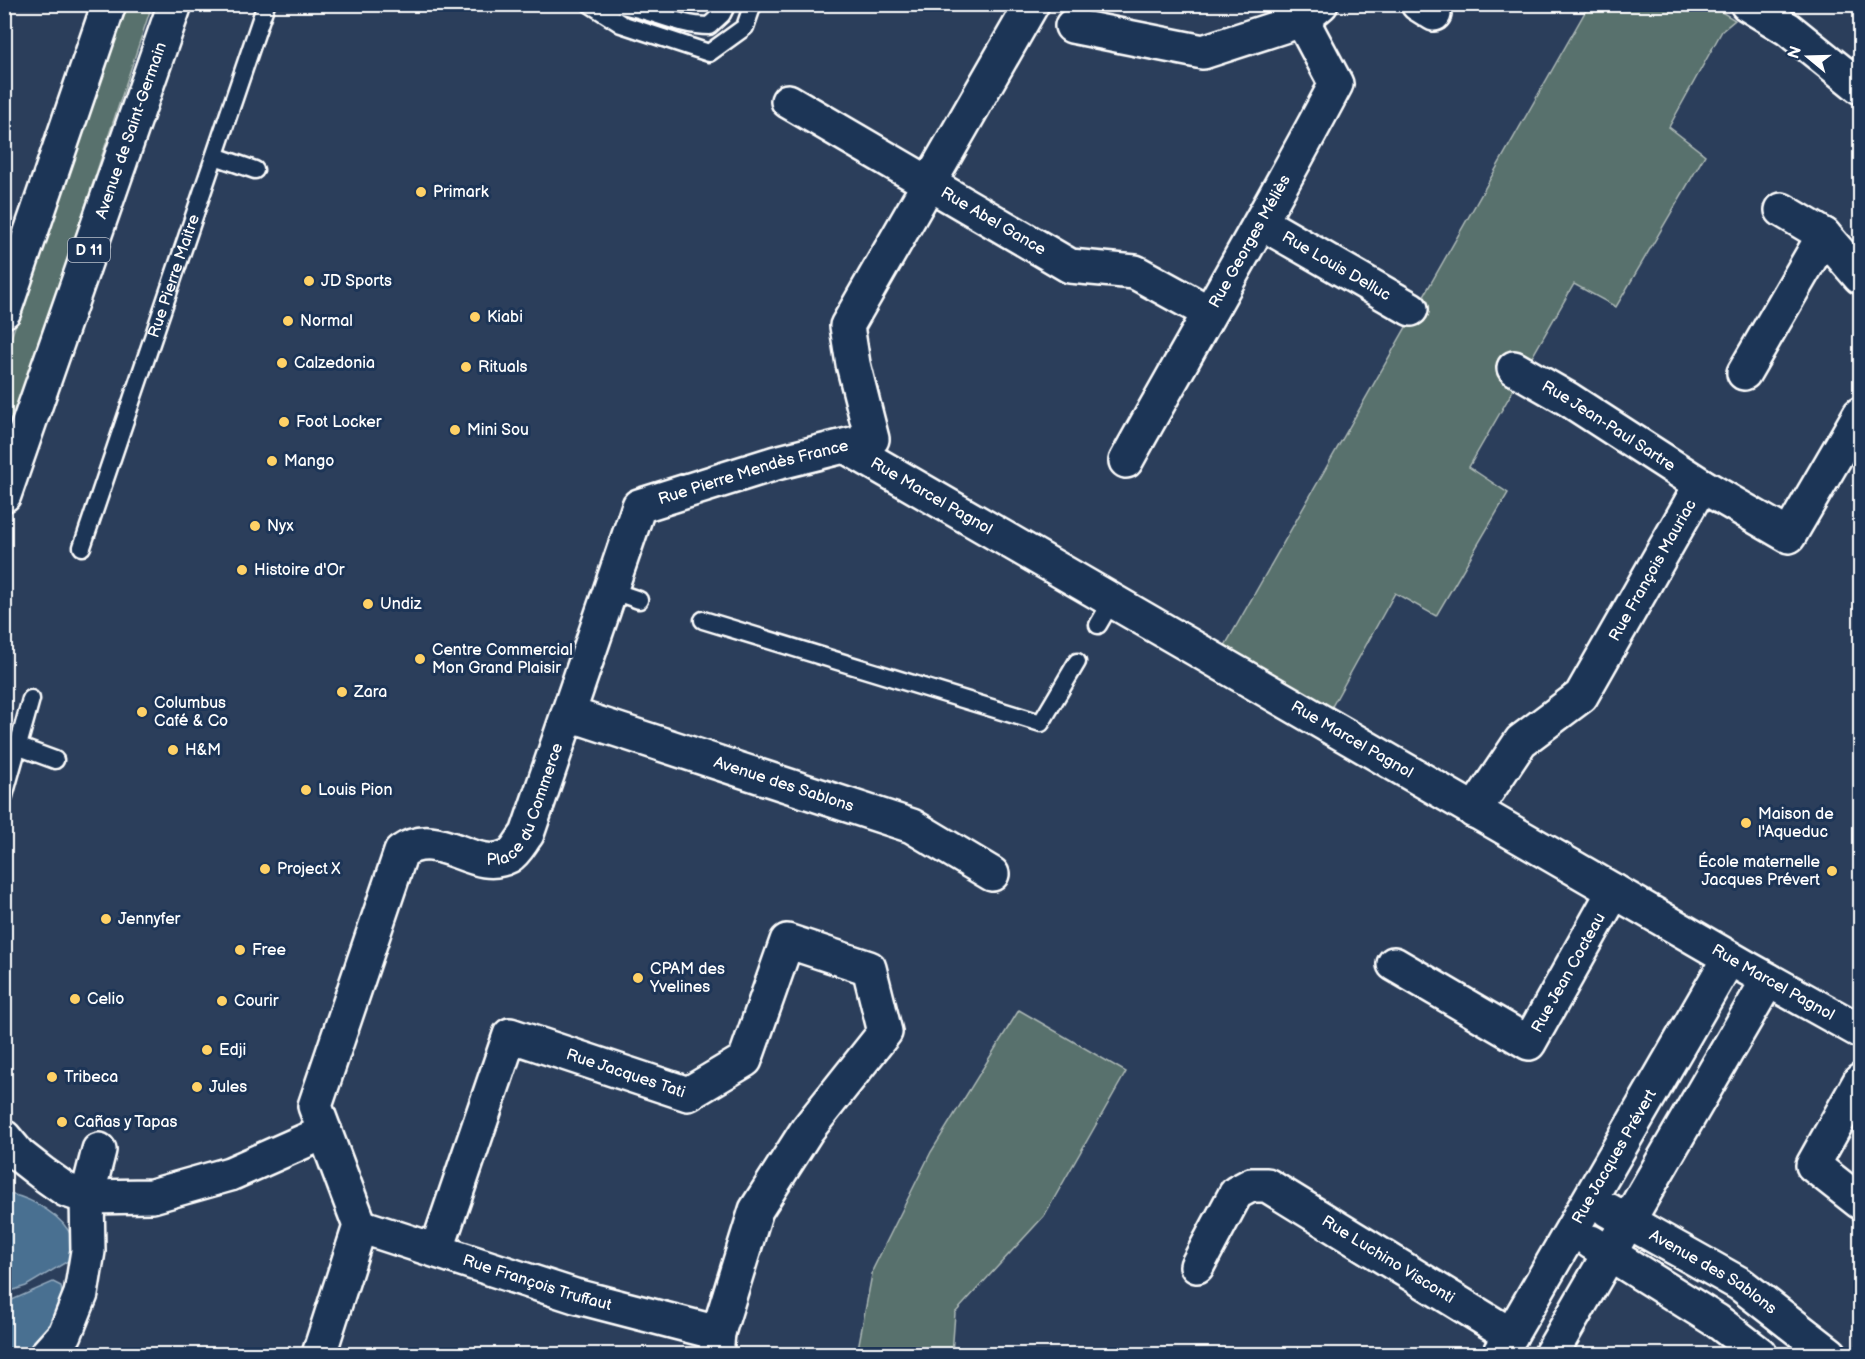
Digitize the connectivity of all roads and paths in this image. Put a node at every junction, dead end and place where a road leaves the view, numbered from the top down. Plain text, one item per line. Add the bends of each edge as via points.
1 (109, 4) edge
2 (175, 4) edge
3 (266, 4) edge
4 (590, 4) edge
5 (616, 4) edge
6 (727, 4) edge
7 (753, 4) edge
8 (1747, 4) edge
9 (1031, 5) edge
10 (1312, 12) edge
11 (1072, 26) dead end
12 (1860, 87) edge
13 (788, 101) dead end
14 (215, 156) junction
15 (255, 170) dead end
16 (928, 183) junction
17 (1782, 210) dead end
18 (1262, 224) junction
19 (1824, 235) junction
20 (1860, 277) edge
21 (1411, 309) dead end
22 (4, 311) edge
23 (1208, 312) junction
24 (1514, 368) dead end
25 (1744, 373) dead end
26 (1860, 414) edge
27 (845, 446) junction
28 (1126, 461) dead end
29 (1701, 485) junction
30 (4, 495) edge
31 (82, 547) dead end
32 (703, 620) dead end
33 (1077, 662) dead end
34 (30, 699) dead end
35 (571, 704) junction
36 (17, 746) junction
37 (55, 760) dead end
38 (4, 796) edge
39 (1474, 811) junction
40 (992, 874) dead end
41 (1614, 891) junction
42 (1729, 958) junction
43 (1395, 964) dead end
44 (1768, 980) junction
45 (1860, 1031) edge
46 (1860, 1081) edge
47 (325, 1132) junction
48 (4, 1137) edge
49 (99, 1150) dead end
50 (87, 1197) junction
51 (1588, 1200) junction
52 (1860, 1202) edge
53 (1628, 1220) junction
54 (360, 1226) junction
55 (1572, 1230) junction
56 (437, 1249) junction
57 (1609, 1254) junction
58 (1197, 1266) dead end
59 (717, 1344) edge
60 (1505, 1345) edge
61 (47, 1354) edge
62 (320, 1354) edge
63 (1551, 1354) edge
64 (1760, 1354) edge
65 (1830, 1354) edge

1 - 22 street
2 - 30 street, Avenue de Saint-Germain / D 11
3 - 14 lane, Rue Pierre Maitre
4 - 7 lane via 621,24 709,53 745,27
5 - 6 lane via 693,26 709,26 722,15
8 - 12 street via 1788,29
9 - 16 street, Rue Pierre Mendès France
10 - 11 street via 1203,52
10 - 18 street, Rue Georges Méliès via 1336,84
13 - 16 street, Rue Abel Gance
14 - 15 lane
14 - 31 lane, Rue Pierre Maitre
16 - 23 street, Rue Abel Gance via 1070,266 1135,272
16 - 27 street, Rue Pierre Mendès France via 847,326 872,439
17 - 19 street
18 - 21 street, Rue Louis Delluc
18 - 23 street, Rue Georges Méliès
19 - 20 street
19 - 25 street
23 - 28 street, Rue Georges Méliès
24 - 29 street, Rue Jean-Paul Sartre
26 - 29 street, Rue François Mauriac via 1789,536
27 - 35 street, Rue Pierre Mendès France via 639,506 624,595
27 - 39 street, Rue Marcel Pagnol via 1105,613
29 - 39 street, Rue François Mauriac via 1581,696 1521,741
32 - 33 lane via 1041,723
34 - 36 lane
35 - 40 street, Avenue des Sablons via 912,826
35 - 47 street, Place du Commerce via 527,834 510,855 489,861 436,843 414,843 401,852 315,1106
36 - 37 lane
36 - 38 lane
39 - 41 street, Rue Marcel Pagnol
41 - 42 street, Rue Marcel Pagnol
41 - 43 street, Rue Jean Cocteau via 1529,1043
42 - 44 street, Rue Marcel Pagnol
42 - 51 street, Rue Jacques Prévert
44 - 45 street, Rue Marcel Pagnol
44 - 53 street
46 - 52 street via 1813,1165
47 - 50 street via 230,1174 152,1196
47 - 54 street
48 - 50 street via 42,1173 66,1190
49 - 50 street
50 - 61 street via 88,1251 81,1294 65,1334
51 - 53 street, Avenue des Sablons
51 - 55 street, Rue Jacques Prévert
53 - 57 street
53 - 65 street, Avenue des Sablons via 1740,1284
54 - 56 street, Rue François Truffaut
54 - 62 street
55 - 57 street
55 - 60 street, Rue Jacques Prévert
56 - 59 street, Rue François Truffaut
56 - 59 street, Rue Jacques Tati via 510,1035 688,1094 745,1060 787,941 868,968 885,1032 807,1130 756,1210
57 - 63 street
57 - 64 street via 1717,1321
58 - 60 street, Rue Luchino Visconti via 1236,1193 1251,1185 1267,1185

